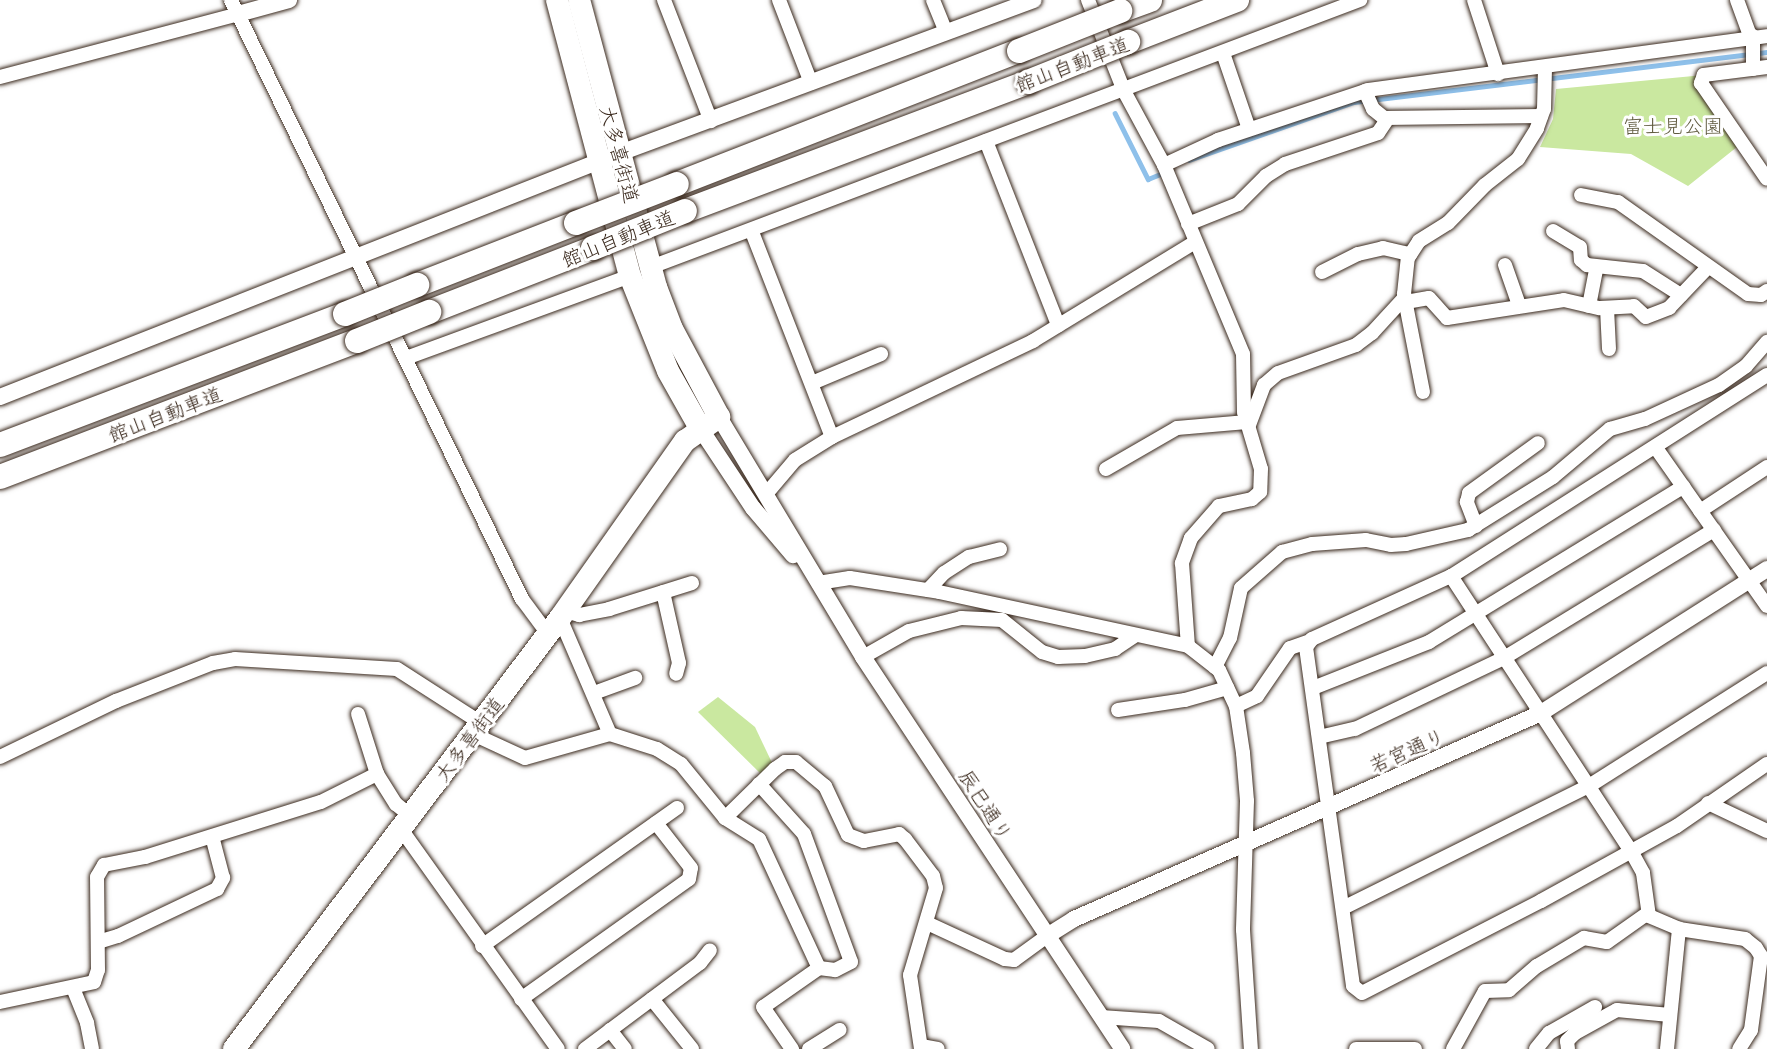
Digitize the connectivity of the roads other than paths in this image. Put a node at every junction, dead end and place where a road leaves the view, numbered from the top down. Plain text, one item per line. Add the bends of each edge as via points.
1 (289, 0) edge
2 (557, 0) edge
3 (579, 0) edge
4 (664, 0) edge
5 (779, 0) edge
6 (933, 0) edge
7 (1034, 0) edge
8 (1088, 0) edge
9 (1150, 0) edge
10 (1237, 0) edge
11 (1360, 0) edge
12 (1474, 0) edge
13 (1737, 0) edge
14 (234, 7) edge
15 (946, 33) junction
16 (1757, 36) edge
17 (1223, 53) junction
18 (1545, 68) junction
19 (1760, 68) edge
20 (1498, 74) junction
21 (0, 77) edge
22 (811, 83) junction
23 (1124, 91) junction
24 (1365, 91) junction
25 (1542, 116) junction
26 (1388, 118) junction
27 (711, 121) junction
28 (1249, 129) junction
29 (986, 141) junction
30 (610, 157) junction
31 (1164, 165) junction
32 (1767, 179) edge
33 (1581, 195) dead end
34 (1188, 224) junction
35 (1553, 231) dead end
36 (752, 232) junction
37 (1195, 242) junction
38 (1410, 254) junction
39 (358, 256) junction
40 (1505, 265) dead end
41 (651, 267) junction
42 (1707, 267) junction
43 (1596, 269) junction
44 (1322, 272) dead end
45 (630, 276) junction
46 (1767, 291) edge
47 (1681, 295) junction
48 (1406, 300) junction
49 (1519, 305) junction
50 (1589, 306) junction
51 (1608, 308) junction
52 (1058, 325) junction
53 (1767, 342) edge
54 (1609, 349) dead end
55 (881, 354) dead end
56 (406, 357) junction
57 (1767, 375) edge
58 (812, 383) junction
59 (1423, 392) dead end
60 (0, 397) edge
61 (709, 423) junction
62 (1248, 423) junction
63 (831, 437) junction
64 (1538, 442) dead end
65 (0, 445) edge
66 (1656, 448) junction
67 (1767, 467) edge
68 (1106, 469) dead end
69 (0, 477) edge
70 (1683, 487) junction
71 (767, 493) junction
72 (1700, 511) junction
73 (1476, 526) junction
74 (1714, 530) junction
75 (1000, 549) dead end
76 (1767, 569) edge
77 (1451, 576) junction
78 (1749, 581) junction
79 (692, 583) dead end
80 (818, 583) junction
81 (928, 590) junction
82 (663, 592) junction
83 (1767, 606) edge
84 (1477, 615) junction
85 (558, 621) junction
86 (1134, 636) junction
87 (1310, 641) junction
88 (1188, 646) junction
89 (863, 657) junction
90 (1504, 658) junction
91 (1215, 667) junction
92 (1767, 673) edge
93 (676, 674) dead end
94 (635, 678) dead end
95 (1227, 688) junction
96 (1313, 688) junction
97 (594, 693) junction
98 (1236, 706) junction
99 (1118, 710) dead end
100 (1541, 713) junction
101 (358, 714) dead end
102 (477, 728) junction
103 (610, 734) junction
104 (1319, 737) junction
105 (0, 757) edge
106 (1767, 764) edge
107 (377, 774) junction
108 (759, 784) junction
109 (1588, 786) junction
110 (1708, 803) junction
111 (677, 808) dead end
112 (1327, 808) junction
113 (725, 818) junction
114 (406, 823) junction
115 (656, 823) junction
116 (1767, 831) edge
117 (212, 836) junction
118 (1244, 846) junction
119 (1631, 851) junction
120 (1345, 907) junction
121 (1648, 913) junction
122 (927, 923) junction
123 (1679, 929) junction
124 (1047, 936) junction
125 (98, 942) junction
126 (482, 946) junction
127 (710, 950) dead end
128 (819, 968) junction
129 (72, 988) junction
130 (521, 999) junction
131 (652, 999) junction
132 (0, 1002) edge
133 (1595, 1007) dead end
134 (1670, 1015) junction
135 (1101, 1017) junction
136 (610, 1030) junction
137 (840, 1030) dead end
138 (921, 1047) edge
139 (1254, 1048) edge
140 (92, 1049) edge
141 (234, 1049) edge
142 (558, 1049) edge
143 (585, 1049) edge
144 (625, 1049) edge
145 (692, 1049) edge
146 (792, 1049) edge
147 (809, 1049) edge
148 (938, 1049) edge
149 (1122, 1049) edge
150 (1208, 1049) edge
151 (1356, 1049) edge
152 (1415, 1049) edge
153 (1453, 1049) edge
154 (1536, 1049) edge
155 (1568, 1049) edge
156 (1667, 1049) edge
157 (1739, 1049) edge

1 - 14 street
2 - 30 highway, 大多喜街道
3 - 30 highway, 大多喜街道
4 - 27 street
5 - 22 street
6 - 15 street
7 - 15 street
8 - 23 street
9 - 65 highway, 館山自動車道, bridge
10 - 69 highway, 館山自動車道, bridge
11 - 17 street
12 - 20 street
13 - 16 street
14 - 21 street
14 - 39 street
15 - 22 street
16 - 18 street
16 - 19 street
17 - 23 street
17 - 28 street
18 - 20 street
18 - 25 street via 1548,81
19 - 32 street via 1704,75 1701,83
20 - 24 street
22 - 27 street
23 - 29 street
23 - 31 street
24 - 26 street via 1373,109
24 - 28 street
25 - 26 street
25 - 38 street via 1518,159 1485,185 1448,223 1419,241
26 - 34 street via 1378,133 1285,164 1266,176 1238,204
27 - 30 street
28 - 31 street
29 - 36 street
29 - 52 street
30 - 39 street
30 - 41 highway, 大多喜街道
30 - 45 highway, 大多喜街道
31 - 34 street
33 - 42 street via 1618,202
34 - 37 street
35 - 43 street via 1580,247 1581,260
36 - 41 street
36 - 58 street
37 - 52 street
37 - 62 street via 1243,354
38 - 44 street via 1383,248 1358,254
38 - 48 street
39 - 56 street
39 - 60 street
40 - 49 street
41 - 61 highway, 大多喜街道
42 - 46 street via 1748,294 1761,295
42 - 47 street
43 - 47 street via 1643,271
43 - 50 street
45 - 56 street
45 - 61 highway, 大多喜街道 via 668,371
47 - 51 street via 1656,316 1646,317 1634,306
48 - 49 street via 1429,298 1447,318
48 - 59 street
48 - 62 street via 1356,345 1278,373 1264,385
49 - 50 street via 1563,300
50 - 51 street
51 - 54 street
52 - 63 street via 1033,342
53 - 73 street via 1746,366 1719,385 1645,419 1610,429 1553,477
55 - 58 street
56 - 85 street via 522,599
57 - 66 street
58 - 63 street
61 - 71 street, 辰巳通り
61 - 80 street, 辰巳通り via 753,508
61 - 85 highway, 大多喜街道 via 685,441
62 - 68 street via 1177,428
62 - 88 street via 1263,484 1252,499 1219,506 1191,538 1182,563
63 - 71 street via 795,460
64 - 73 street via 1469,493 1467,502
66 - 70 street
66 - 77 street
67 - 72 street
70 - 72 street
70 - 84 street
71 - 80 street, 辰巳通り
72 - 74 street
73 - 91 street via 1406,544 1366,540 1323,543 1282,552 1241,588 1230,638
74 - 78 street
74 - 90 street
75 - 81 street via 969,557 944,573
76 - 78 street, 若宮通り
77 - 84 street
77 - 87 street
78 - 83 street
78 - 100 street, 若宮通り
79 - 82 street
80 - 81 street via 850,578
80 - 89 street, 辰巳通り
81 - 86 street
82 - 85 street
82 - 93 street via 679,663
84 - 90 street
84 - 96 street via 1429,642
85 - 97 street
85 - 102 highway, 大多喜街道
86 - 88 street
86 - 89 street via 1115,649 1058,657 1042,652 1002,620 961,618 909,631
87 - 96 street via 1306,647
87 - 98 street via 1290,648 1257,696
88 - 91 street
89 - 124 street, 辰巳通り
90 - 100 street
90 - 104 street via 1355,729
91 - 95 street
92 - 109 street
94 - 97 street
95 - 98 street
95 - 99 street via 1185,700
96 - 104 street
97 - 103 street
98 - 118 street via 1247,801
100 - 109 street
100 - 112 street, 若宮通り
101 - 107 street
102 - 103 street via 525,758
102 - 105 street via 397,669 235,659 213,663 135,694
102 - 114 highway, 大多喜街道
103 - 113 street via 657,749 681,764
104 - 112 street
106 - 110 street
107 - 114 street
107 - 117 street via 321,802
108 - 113 street
108 - 122 street via 785,762 796,762 825,786 849,835 864,842 899,834 933,876 936,888
108 - 128 street via 804,834 851,962 835,970
109 - 119 street
109 - 120 street
110 - 116 street
110 - 119 street
111 - 115 street
112 - 118 street, 若宮通り
112 - 120 street
113 - 128 street via 759,839
114 - 126 street
114 - 141 highway, 大多喜街道
115 - 126 street
115 - 130 street via 691,868 689,879
117 - 125 street via 223,878 217,889
117 - 125 street via 100,869
118 - 124 street, 若宮通り via 1074,919
118 - 139 street via 1243,930
119 - 120 street via 1362,993 1353,986 1350,973
119 - 121 street via 1643,873
121 - 123 street
121 - 153 street via 1607,942 1584,938 1537,966 1509,990 1485,991
122 - 124 street via 1014,960
122 - 138 street via 910,975
123 - 134 street
123 - 157 street via 1745,939 1761,956 1751,1030
124 - 135 street, 辰巳通り
125 - 129 street via 94,982
126 - 130 street
127 - 131 street
128 - 146 street via 763,1006
129 - 132 street
129 - 140 street via 87,1023
130 - 142 street
131 - 136 street
131 - 145 street
133 - 154 street via 1549,1033
134 - 155 street via 1617,1010 1575,1033 1567,1041
134 - 156 street
135 - 149 street, 辰巳通り
135 - 150 street via 1160,1020
136 - 143 street
136 - 144 street
137 - 147 street
138 - 148 street
151 - 152 street

